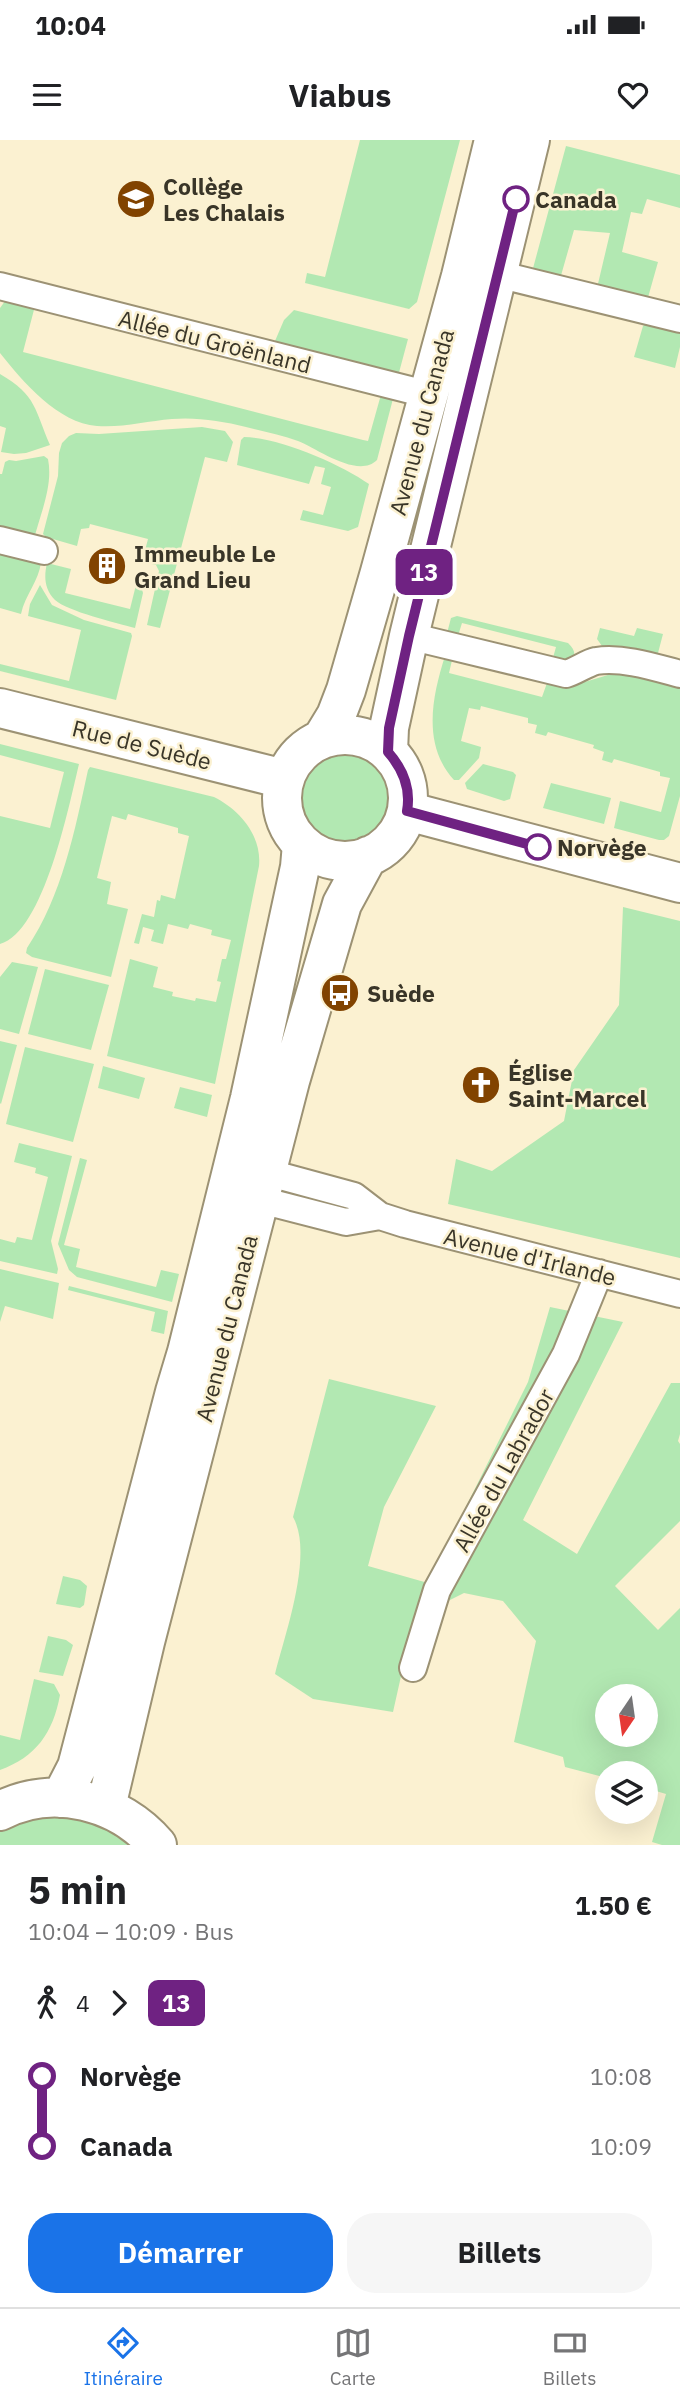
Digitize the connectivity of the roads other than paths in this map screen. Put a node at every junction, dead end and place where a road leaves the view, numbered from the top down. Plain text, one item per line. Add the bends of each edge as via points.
1 (494, 140) edge
2 (530, 140) edge
3 (497, 274) junction
4 (0, 286) edge
5 (680, 319) edge
6 (430, 395) junction
7 (0, 540) edge
8 (44, 551) dead end
9 (409, 636) junction
10 (680, 674) edge
11 (0, 708) edge
12 (322, 739) junction
13 (388, 752) junction
14 (284, 779) junction
15 (407, 811) junction
16 (302, 844) junction
17 (368, 856) junction
18 (680, 883) edge
19 (246, 1181) junction
20 (600, 1273) junction
21 (680, 1294) edge
22 (413, 1668) dead end
23 (61, 1798) junction
24 (106, 1807) junction
25 (0, 1811) edge
26 (157, 1845) edge

1 - 6 street, Avenue du Canada
2 - 3 street, Avenue du Canada
3 - 5 street
3 - 9 street, Avenue du Canada
4 - 6 street, Allée du Groënland
6 - 12 street, Avenue du Canada via 346,690
7 - 8 street
9 - 10 street via 566,674 593,661 608,661
9 - 13 street, Avenue du Canada
11 - 14 street, Rue de Suède
12 - 13 street via 358,736
12 - 14 street via 295,759
13 - 15 street via 408,789
14 - 16 street via 284,815
15 - 17 street via 396,834
15 - 18 street
16 - 17 street via 336,860
16 - 19 street, Avenue du Canada via 258,1064
17 - 19 street, Avenue du Canada via 342,904 290,1081
19 - 20 street, Avenue d'Irlande via 346,1222 380,1216
19 - 23 street, Avenue du Canada via 174,1392 88,1729 77,1768
19 - 24 street, Avenue du Canada
20 - 21 street, Avenue d'Irlande
20 - 22 street, Allée du Labrador via 566,1354 437,1590
23 - 24 street
23 - 25 street via 24,1802
24 - 26 street via 128,1819

